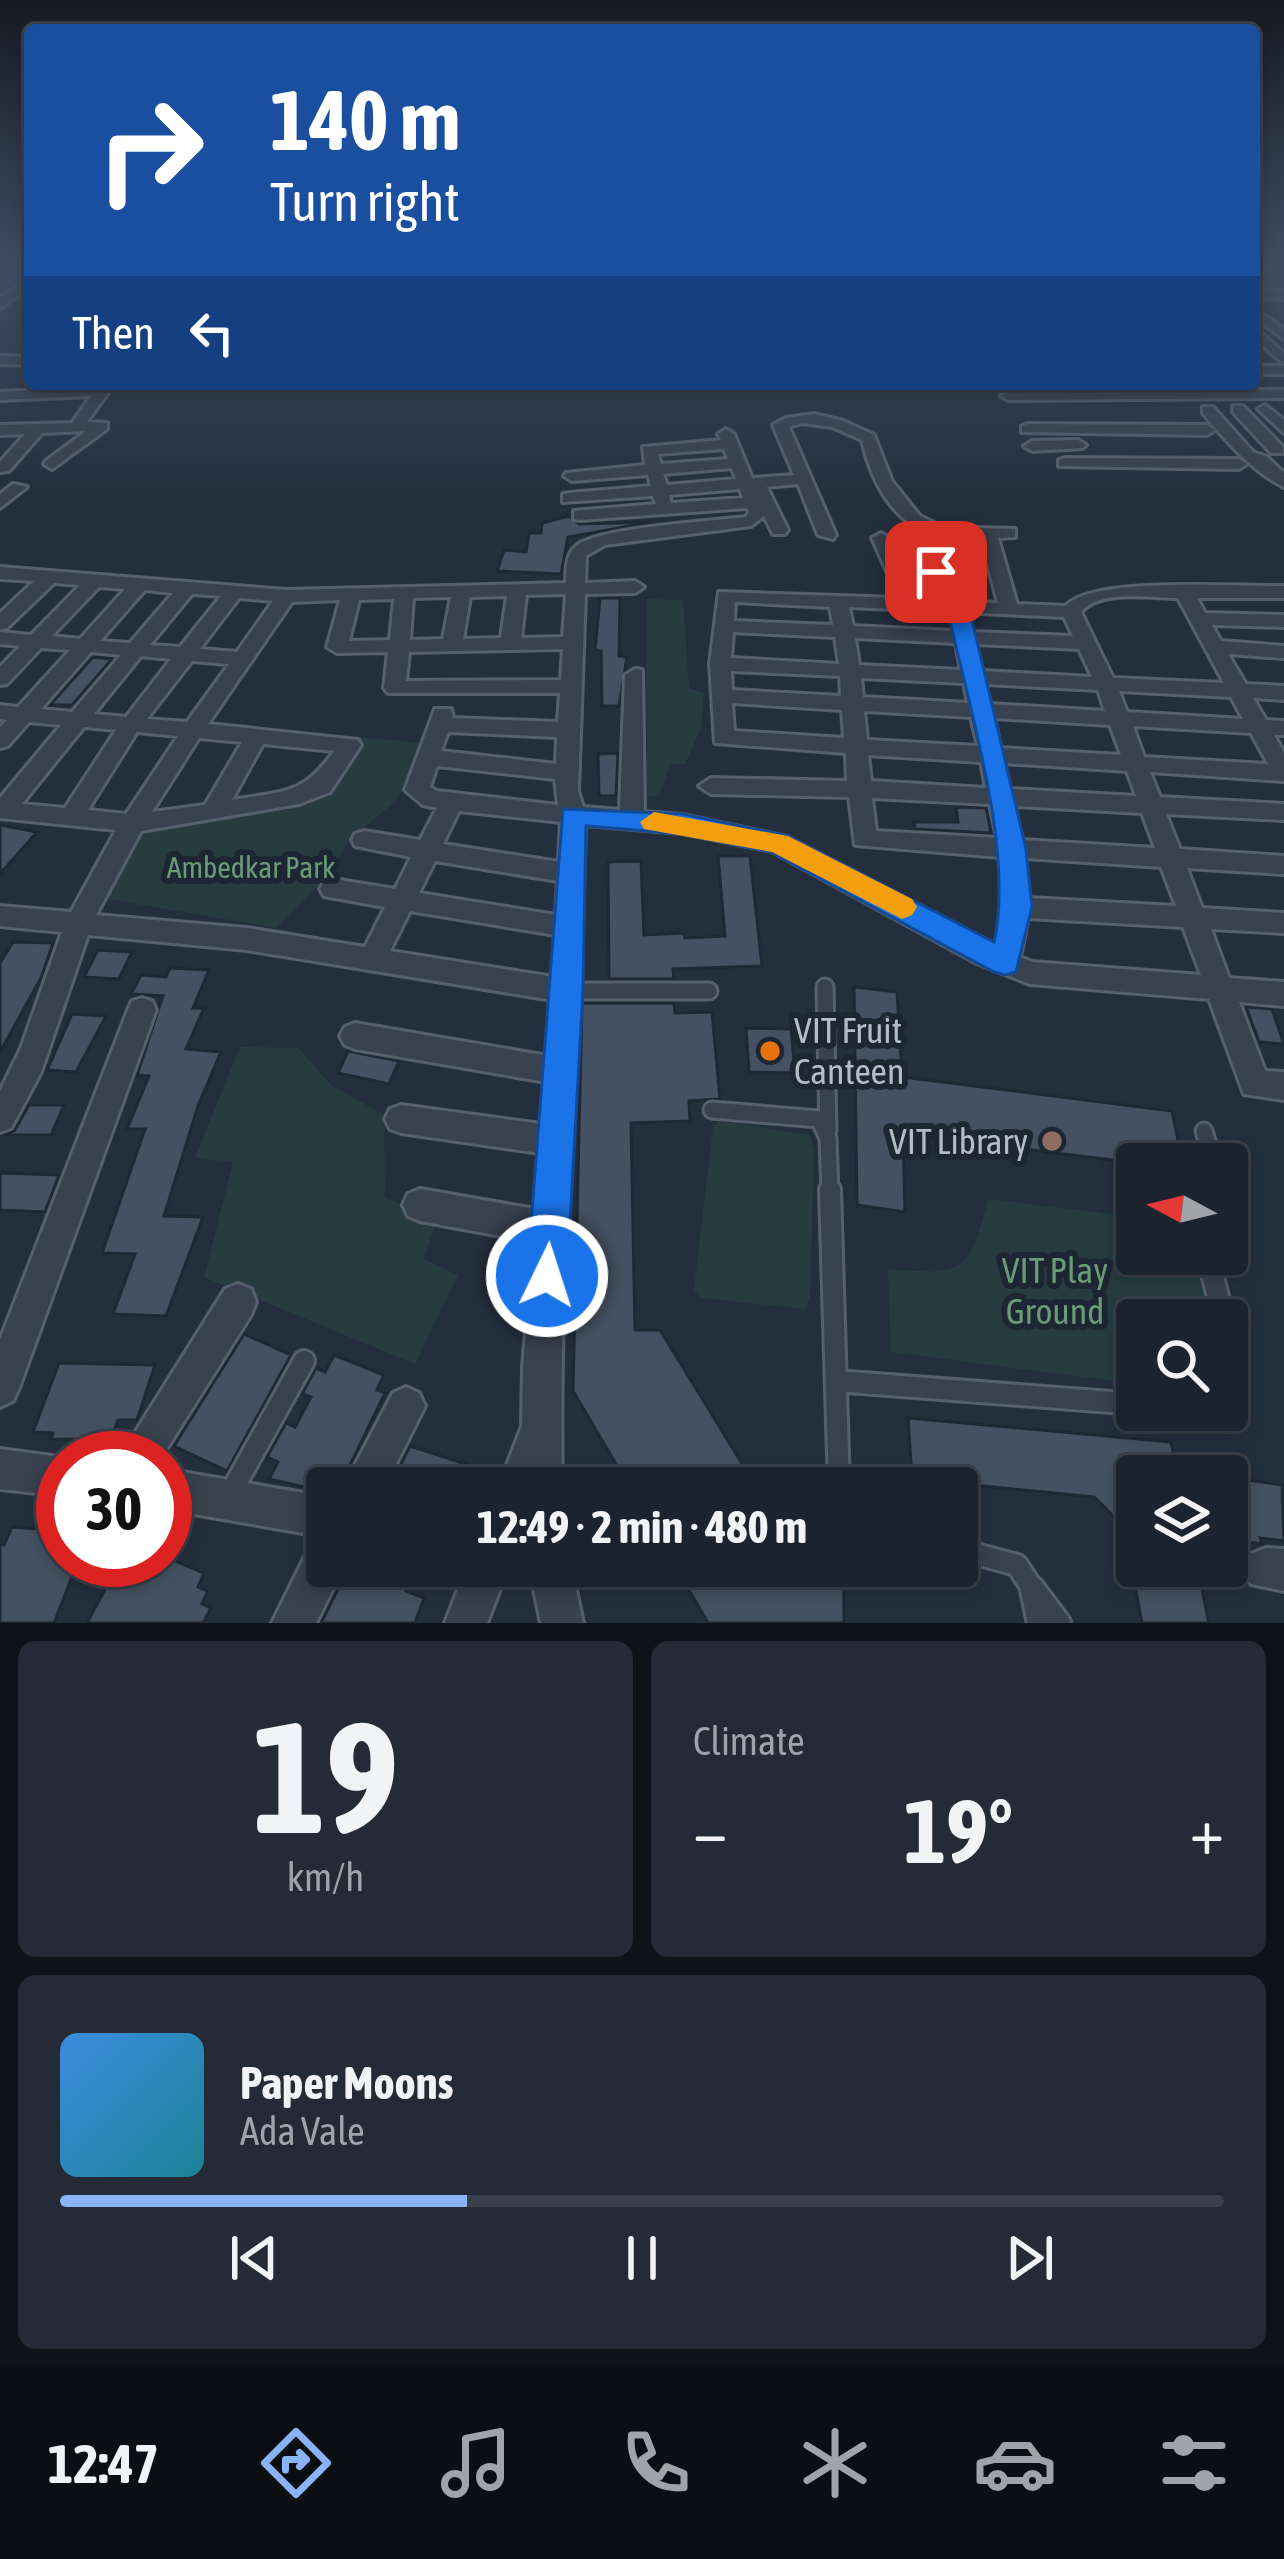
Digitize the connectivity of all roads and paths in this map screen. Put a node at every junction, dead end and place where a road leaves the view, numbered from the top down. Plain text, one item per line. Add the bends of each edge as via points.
1 (1075, 390) edge
2 (1087, 390) edge
3 (1095, 390) edge
4 (1198, 390) edge
5 (63, 392) junction
6 (1284, 394) edge
7 (0, 396) edge
8 (1008, 396) dead end
9 (1208, 403) junction
10 (1238, 409) junction
11 (1265, 409) junction
12 (1284, 409) edge
13 (1100, 410) junction
14 (1019, 412) dead end
15 (76, 427) junction
16 (1284, 428) edge
17 (35, 429) junction
18 (1113, 429) junction
19 (0, 430) edge
20 (1207, 430) dead end
21 (1124, 445) junction
22 (1223, 446) dead end
23 (1277, 451) dead end
24 (738, 463) junction
25 (1065, 463) dead end
26 (52, 464) dead end
27 (1136, 464) junction
28 (1239, 464) dead end
29 (3, 468) dead end
30 (655, 468) junction
31 (1277, 468) edge
32 (572, 476) dead end
33 (803, 479) junction
34 (1284, 482) edge
35 (19, 487) dead end
36 (753, 490) junction
37 (569, 498) dead end
38 (663, 500) junction
39 (0, 503) edge
40 (580, 515) dead end
41 (779, 530) dead end
42 (671, 534) junction
43 (827, 535) dead end
44 (919, 537) dead end
45 (881, 538) dead end
46 (941, 538) dead end
47 (0, 573) edge
48 (46, 579) junction
49 (93, 582) junction
50 (139, 585) junction
51 (635, 586) dead end
52 (186, 589) junction
53 (572, 591) junction
54 (235, 592) junction
55 (517, 592) junction
56 (1184, 592) junction
57 (1284, 592) edge
58 (461, 593) junction
59 (404, 594) junction
60 (351, 595) junction
61 (286, 596) junction
62 (839, 602) junction
63 (912, 605) junction
64 (961, 607) junction
65 (1010, 609) junction
66 (1071, 612) junction
67 (1201, 619) junction
68 (1284, 621) edge
69 (0, 624) edge
70 (723, 626) junction
71 (844, 631) junction
72 (964, 637) junction
73 (0, 638) edge
74 (37, 641) junction
75 (571, 643) junction
76 (1086, 643) junction
77 (86, 645) junction
78 (510, 645) junction
79 (452, 647) junction
80 (1218, 647) junction
81 (396, 649) junction
82 (140, 650) junction
83 (1284, 652) edge
84 (188, 654) junction
85 (243, 659) junction
86 (720, 664) junction
87 (850, 670) junction
88 (635, 675) dead end
89 (974, 677) junction
90 (0, 680) edge
91 (1106, 684) junction
92 (569, 686) junction
93 (453, 689) junction
94 (1241, 691) junction
95 (1284, 693) edge
96 (721, 696) junction
97 (853, 704) junction
98 (981, 711) junction
99 (12, 713) edge
100 (1119, 719) junction
101 (78, 720) junction
102 (439, 724) junction
103 (131, 725) junction
104 (1272, 728) edge
105 (568, 730) junction
106 (195, 731) junction
107 (256, 736) junction
108 (0, 741) edge
109 (856, 746) junction
110 (991, 754) junction
111 (426, 758) junction
112 (1136, 764) junction
113 (567, 773) junction
114 (1284, 773) edge
115 (711, 786) dead end
116 (860, 789) junction
117 (1001, 799) junction
118 (452, 801) junction
119 (1152, 806) junction
120 (2, 810) edge
121 (213, 812) junction
122 (1284, 812) edge
123 (573, 815) junction
124 (71, 817) junction
125 (632, 820) junction
126 (133, 823) junction
127 (364, 839) dead end
128 (1012, 849) junction
129 (427, 851) junction
130 (1172, 860) junction
131 (1284, 865) edge
132 (571, 874) junction
133 (332, 889) dead end
134 (401, 901) junction
135 (1017, 907) junction
136 (0, 916) edge
137 (1193, 917) junction
138 (1284, 922) edge
139 (77, 926) junction
140 (569, 927) junction
141 (372, 960) junction
142 (1005, 963) junction
143 (825, 987) dead end
144 (1221, 990) junction
145 (567, 991) junction
146 (709, 991) dead end
147 (1284, 994) edge
148 (142, 1010) dead end
149 (356, 1036) dead end
150 (562, 1072) junction
151 (1284, 1086) edge
152 (712, 1110) dead end
153 (0, 1118) edge
154 (401, 1119) dead end
155 (1204, 1131) dead end
156 (828, 1138) junction
157 (557, 1141) junction
158 (1208, 1143) edge
159 (420, 1205) dead end
160 (550, 1229) junction
161 (238, 1302) dead end
162 (304, 1361) dead end
163 (836, 1381) junction
164 (0, 1388) edge
165 (1116, 1401) edge
166 (406, 1406) dead end
167 (156, 1431) edge
168 (539, 1434) junction
169 (374, 1467) edge
170 (526, 1467) edge
171 (541, 1467) edge
172 (838, 1467) edge
173 (0, 1469) edge
174 (36, 1473) edge
175 (192, 1494) edge
176 (227, 1500) junction
177 (306, 1513) edge
178 (978, 1552) edge
179 (312, 1587) edge
180 (480, 1587) edge
181 (554, 1587) edge
182 (1034, 1587) junction
183 (293, 1623) edge
184 (466, 1623) edge
185 (562, 1623) edge
186 (1039, 1623) edge
187 (1060, 1623) edge

1 - 8 street
2 - 13 street
3 - 9 street
4 - 9 street
5 - 7 street
5 - 15 street via 102,391
5 - 17 street
6 - 9 street
9 - 10 street
9 - 13 street
9 - 31 street via 1246,454
10 - 11 street
10 - 23 street
11 - 12 street
11 - 16 street
13 - 14 street
13 - 18 street
15 - 17 street
15 - 26 street via 101,426
17 - 19 street
17 - 29 street
18 - 20 street
18 - 21 street
18 - 21 street via 1030,437
21 - 22 street
21 - 27 street
24 - 30 street
24 - 30 street via 728,439 650,450
24 - 36 street
25 - 27 street
27 - 28 street
30 - 32 street
30 - 38 street
31 - 34 street
33 - 36 street
33 - 43 street
33 - 65 street via 781,425 816,420 869,438 878,475 916,521 936,532 999,536
35 - 39 street
36 - 38 street
36 - 41 street
36 - 42 street via 752,521
37 - 38 street
38 - 40 street
38 - 42 street
42 - 53 street via 591,543 577,556
44 - 64 street
45 - 63 street
46 - 64 street
47 - 48 street
48 - 49 street
48 - 69 street
49 - 50 street
49 - 74 street
50 - 52 street
50 - 77 street
51 - 53 street
52 - 54 street
52 - 82 street
53 - 55 street
53 - 75 street
54 - 61 street
54 - 84 street
55 - 58 street
55 - 78 street
56 - 57 street
56 - 66 street via 1107,592 1082,599
56 - 67 street
58 - 59 street
58 - 79 street
59 - 60 street
59 - 81 street
60 - 61 street
60 - 81 street via 337,647
61 - 85 street
62 - 63 street
62 - 70 street via 726,596
62 - 71 street
63 - 64 street
64 - 65 street
64 - 72 street
65 - 66 street
66 - 76 street
67 - 68 street
67 - 80 street
70 - 71 street
70 - 86 street
71 - 72 street
71 - 87 street
72 - 76 street
72 - 89 street
73 - 74 street
74 - 77 street
74 - 90 street
75 - 78 street
75 - 92 street
76 - 91 street
77 - 82 street
77 - 99 street
78 - 79 street
79 - 81 street
80 - 83 street
80 - 94 street
81 - 93 street via 395,688
82 - 84 street
82 - 101 street
84 - 85 street
84 - 103 street
85 - 106 street
86 - 87 street
86 - 96 street
87 - 89 street
87 - 97 street
88 - 125 street
89 - 91 street
89 - 98 street
91 - 94 street
91 - 100 street
92 - 93 street
92 - 105 street
93 - 102 street
94 - 95 street
94 - 104 street
96 - 97 street
96 - 109 street via 723,738
97 - 98 street
97 - 109 street
98 - 100 street
98 - 110 street
99 - 101 street
99 - 108 street
100 - 104 street
100 - 112 street
101 - 103 street
101 - 120 street
102 - 105 street
102 - 111 street
103 - 106 street
103 - 124 street
104 - 114 street
105 - 113 street
106 - 107 street
106 - 126 street
107 - 121 street
107 - 121 street via 350,746 322,786
109 - 110 street
109 - 116 street
110 - 112 street
110 - 117 street
111 - 113 street
111 - 118 street via 416,790
112 - 114 street
112 - 119 street
113 - 123 street
115 - 116 street
116 - 117 street
116 - 128 street via 864,839
117 - 119 street
117 - 128 street
118 - 123 street
118 - 129 street
119 - 122 street
119 - 130 street
120 - 124 street
121 - 126 street
123 - 125 street
123 - 132 street
124 - 126 street
125 - 142 street via 778,843
126 - 139 street
127 - 129 street
128 - 130 street
128 - 135 street
129 - 132 street
129 - 134 street
130 - 131 street
130 - 137 street
132 - 140 street
133 - 134 street
134 - 140 street
134 - 141 street
135 - 137 street
135 - 142 street
136 - 139 street
137 - 138 street
137 - 144 street
139 - 141 street via 247,939
139 - 153 street via 25,1085
140 - 145 street
141 - 145 street
142 - 144 street via 1077,980
143 - 156 lane
144 - 147 street
144 - 151 street via 1255,1084
145 - 146 lane
145 - 150 street
148 - 164 street
149 - 150 street
150 - 157 street
152 - 156 lane via 820,1119
154 - 157 street
155 - 158 lane
156 - 163 lane
157 - 160 street
159 - 160 street
160 - 168 street
161 - 167 street
162 - 176 lane
163 - 165 lane
163 - 172 lane
166 - 169 street
168 - 170 street
168 - 171 street
173 - 174 street
175 - 176 street
176 - 177 street
178 - 182 lane via 1022,1564
179 - 183 street
180 - 184 street
181 - 185 street
182 - 186 lane
182 - 187 lane

